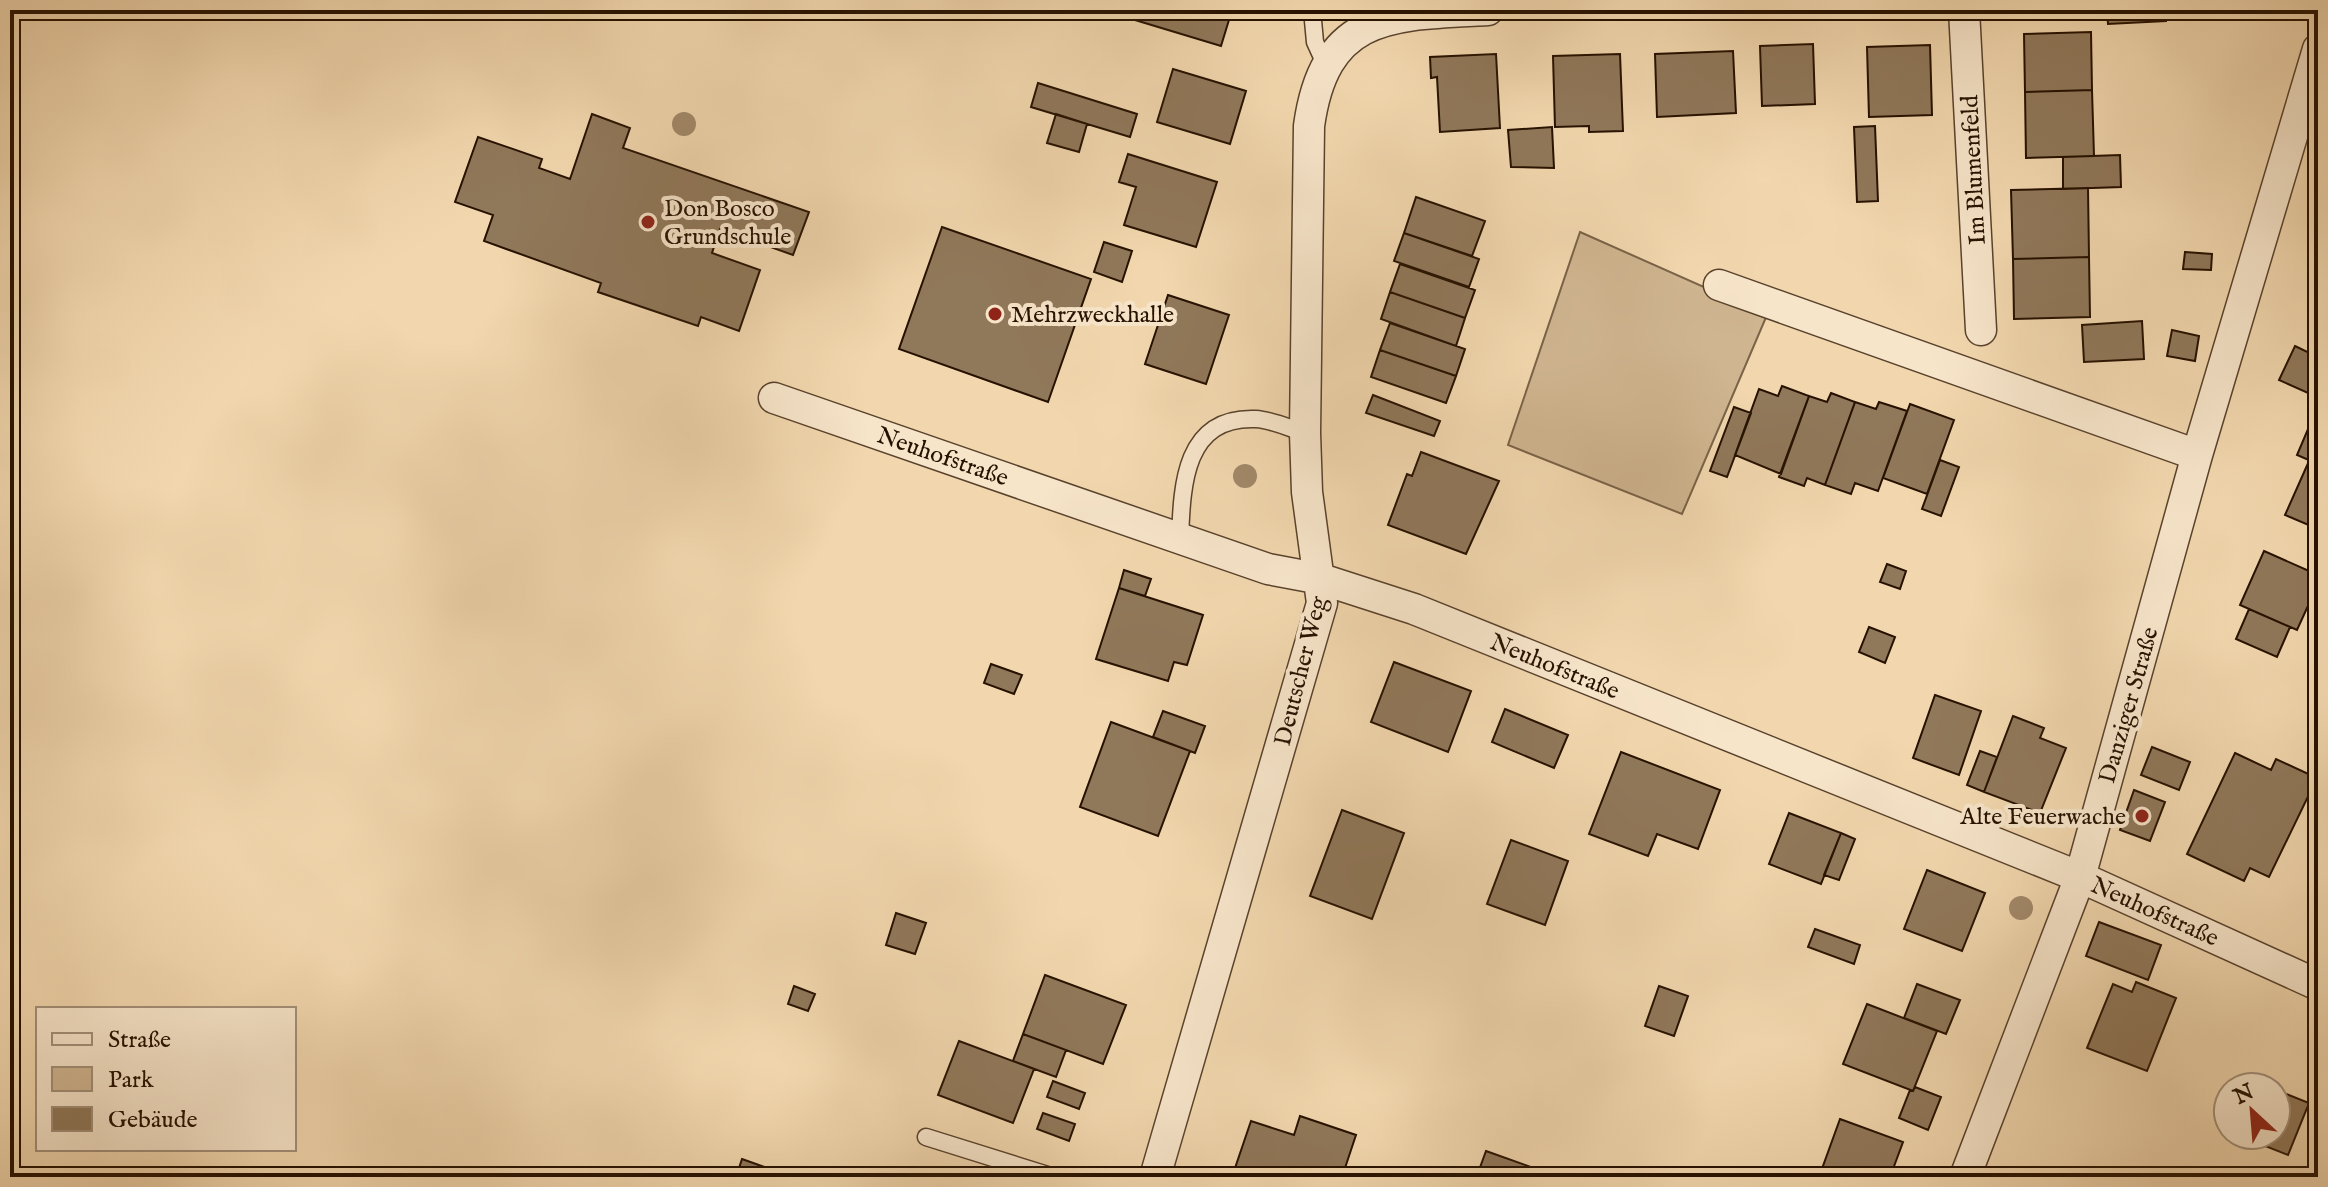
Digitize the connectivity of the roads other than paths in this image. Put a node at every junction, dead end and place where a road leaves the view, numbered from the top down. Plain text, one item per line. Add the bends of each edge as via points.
1 (1312, 10) edge
2 (1488, 10) edge
3 (1964, 10) edge
4 (2318, 49) edge
5 (1325, 64) junction
6 (1719, 285) dead end
7 (1981, 330) dead end
8 (774, 398) dead end
9 (1305, 433) junction
10 (2197, 455) junction
11 (1180, 539) junction
12 (1321, 579) junction
13 (2080, 877) junction
14 (2318, 985) edge
15 (926, 1137) dead end
16 (1054, 1177) edge
17 (1155, 1177) edge
18 (1965, 1177) edge

1 - 5 lane via 1315,42
2 - 5 street via 1377,22 1347,39
3 - 7 street, Im Blumenfeld
4 - 10 street, Danziger Straße
5 - 9 street, Deutscher Weg via 1309,126
6 - 10 street
8 - 11 street, Neuhofstraße
9 - 11 lane via 1259,419 1229,420 1211,432 1191,454 1181,496
9 - 12 street, Deutscher Weg via 1310,517
10 - 13 street, Danziger Straße
11 - 12 street, Neuhofstraße via 1268,569
12 - 13 street, Neuhofstraße via 1428,614
12 - 17 street, Deutscher Weg via 1322,603 1310,653
13 - 14 street, Neuhofstraße
13 - 18 street, Danziger Straße
15 - 16 lane

